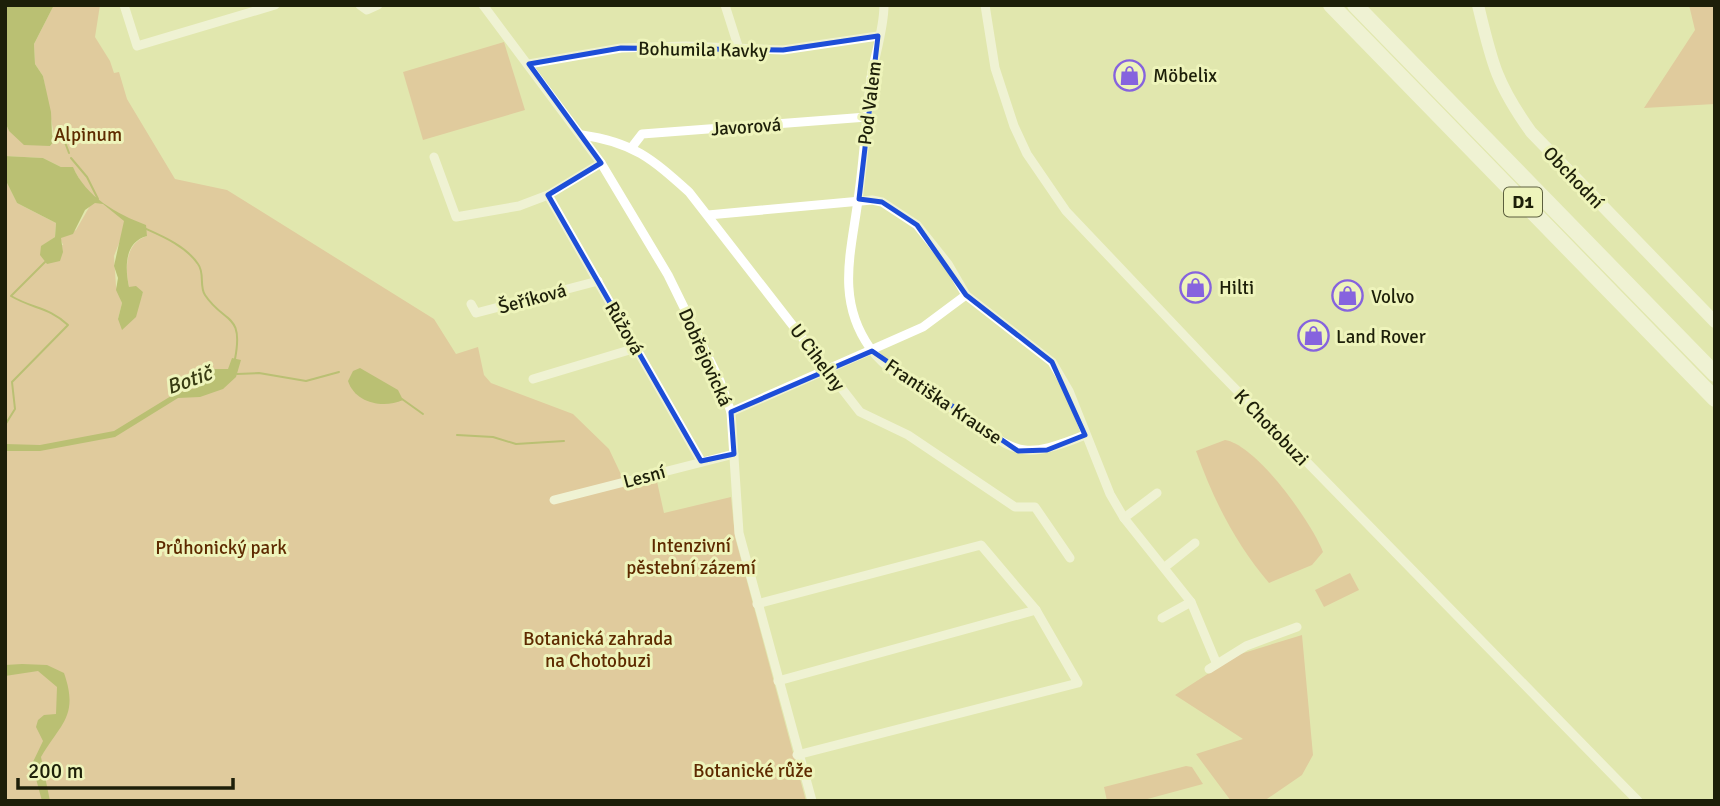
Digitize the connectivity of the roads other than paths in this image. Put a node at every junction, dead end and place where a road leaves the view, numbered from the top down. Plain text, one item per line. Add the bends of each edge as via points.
1 (124, 5) edge
2 (275, 5) edge
3 (360, 5) edge
4 (378, 5) edge
5 (483, 5) edge
6 (725, 5) edge
7 (884, 5) edge
8 (985, 5) edge
9 (1331, 5) edge
10 (1355, 5) edge
11 (1478, 5) edge
12 (878, 36) junction
13 (739, 49) junction
14 (528, 64) junction
15 (867, 117) junction
16 (582, 135) junction
17 (632, 147) junction
18 (434, 157) dead end
19 (601, 163) junction
20 (548, 195) junction
21 (858, 202) junction
22 (708, 215) junction
23 (598, 281) junction
24 (966, 295) junction
25 (471, 304) dead end
26 (1715, 322) edge
27 (636, 348) junction
28 (872, 351) junction
29 (826, 369) junction
30 (1715, 374) edge
31 (533, 379) dead end
32 (1715, 399) edge
33 (732, 412) junction
34 (1085, 435) junction
35 (734, 454) junction
36 (701, 461) junction
37 (1157, 493) dead end
38 (554, 499) dead end
39 (1124, 518) junction
40 (1195, 543) dead end
41 (1070, 558) dead end
42 (1165, 567) junction
43 (1191, 602) junction
44 (757, 604) junction
45 (1036, 610) junction
46 (1162, 618) dead end
47 (1297, 626) dead end
48 (1216, 662) junction
49 (1209, 669) dead end
50 (778, 681) junction
51 (797, 755) junction
52 (812, 801) edge
53 (1639, 801) edge

1 - 2 street via 137,46
3 - 4 street via 367,10
5 - 14 street, Dobřejovická
6 - 13 street
7 - 12 street, Pod Valem
8 - 53 street, K Chotobuzi via 1003,97 1027,154 1060,204
9 - 32 highway, D1
10 - 30 highway, D1
11 - 26 street, Obchodní via 1495,75 1531,132
12 - 13 street, Bohumila Kavky via 794,49
12 - 15 street, Pod Valem
13 - 14 street, Bohumila Kavky via 621,48
14 - 16 street, Dobřejovická
15 - 17 street, Javorová via 642,134
15 - 21 street, Pod Valem
16 - 17 street, U Cihelny
16 - 19 street, Dobřejovická
17 - 22 street, U Cihelny via 689,192
18 - 20 street via 456,218 519,206
19 - 20 street
19 - 33 street, Dobřejovická via 668,275
20 - 23 street, Růžová
21 - 22 street
21 - 24 street via 882,201 917,225
21 - 28 street, Františka Krause via 848,254 848,290 856,323
22 - 29 street, U Cihelny
23 - 25 street, Šeříková via 476,313
23 - 27 street, Růžová
24 - 28 street via 923,327
24 - 34 street via 1052,362 1069,391
27 - 31 street
27 - 36 street, Růžová
28 - 29 street
28 - 34 street, Františka Krause via 1018,451 1047,450
29 - 33 street
29 - 41 street, U Cihelny via 860,412 908,435 1015,507 1037,509
33 - 35 street, Dobřejovická
34 - 39 street
35 - 36 street, Lesní
35 - 44 street, Dobřejovická via 739,533
36 - 38 street, Lesní
37 - 39 street
39 - 42 street
40 - 42 street
42 - 43 street
43 - 46 street
43 - 48 street
44 - 45 street via 981,545
44 - 50 street, Dobřejovická
45 - 50 street
45 - 51 street via 1077,683
47 - 48 street
48 - 49 street
50 - 51 street, Dobřejovická
51 - 52 street, Dobřejovická

